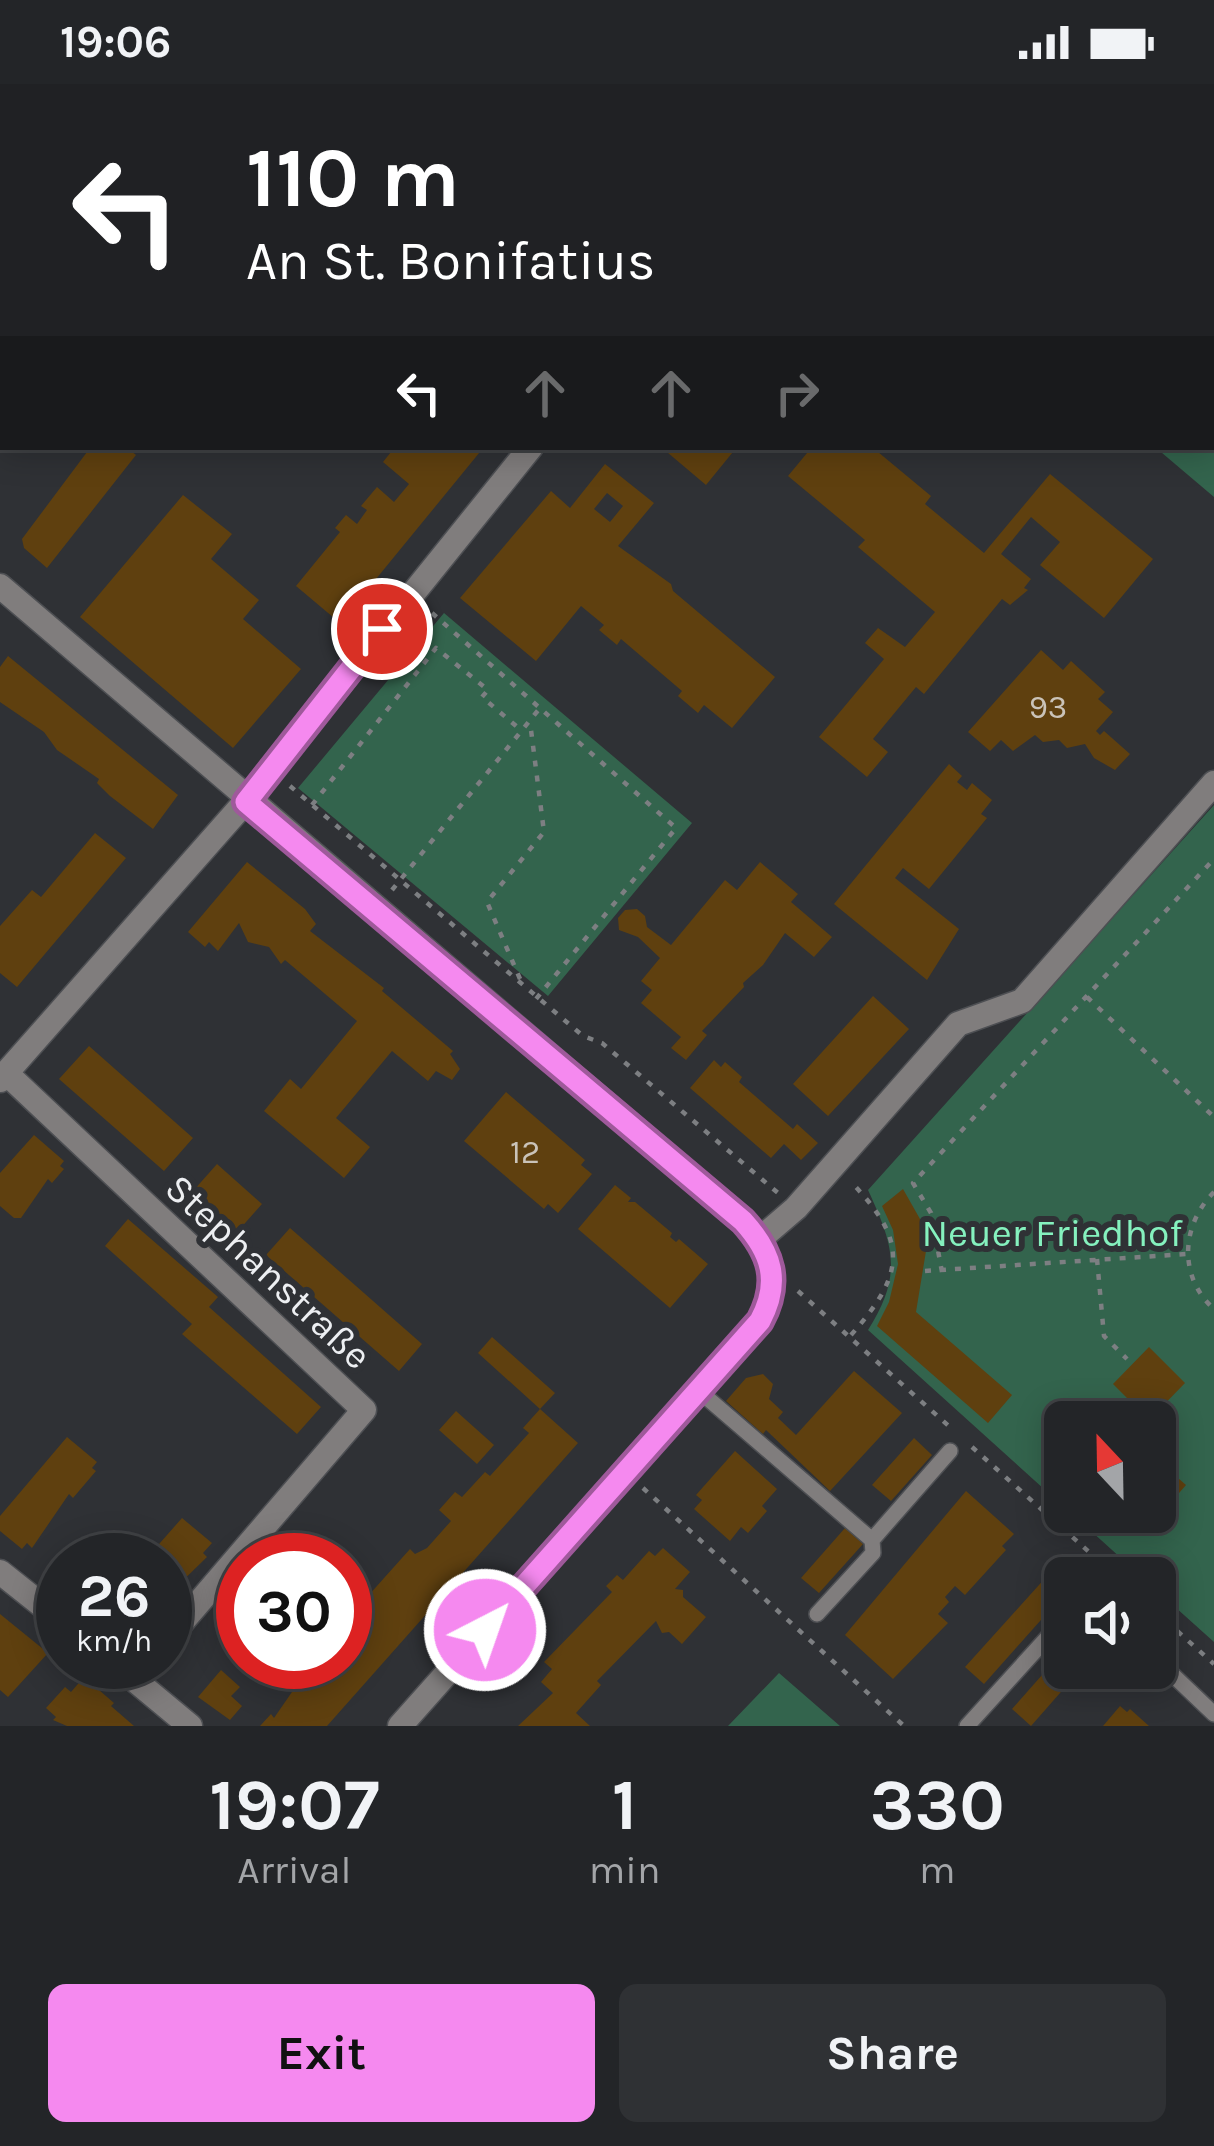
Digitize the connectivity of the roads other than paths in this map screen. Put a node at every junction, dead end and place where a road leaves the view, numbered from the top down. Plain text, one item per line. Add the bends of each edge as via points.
1 (529, 450) edge
2 (0, 586) edge
3 (1214, 783) edge
4 (246, 802) junction
5 (3, 1077) edge
6 (760, 1240) junction
7 (698, 1390) junction
8 (950, 1451) dead end
9 (872, 1540) junction
10 (0, 1572) edge
11 (36, 1601) edge
12 (192, 1611) edge
13 (817, 1614) dead end
14 (1044, 1641) edge
15 (1176, 1678) edge
16 (158, 1689) edge
17 (1214, 1714) edge
18 (190, 1726) edge
19 (400, 1726) edge
20 (967, 1726) edge

1 - 4 street
2 - 4 street
3 - 6 street via 1022,1001 958,1024
4 - 5 street
4 - 6 street
5 - 12 street, Stephanstraße via 364,1410
6 - 7 street via 772,1267 772,1299
7 - 9 lane
7 - 19 street
8 - 9 lane
9 - 13 lane via 873,1552
10 - 11 street
14 - 20 lane
15 - 17 lane
16 - 18 street

